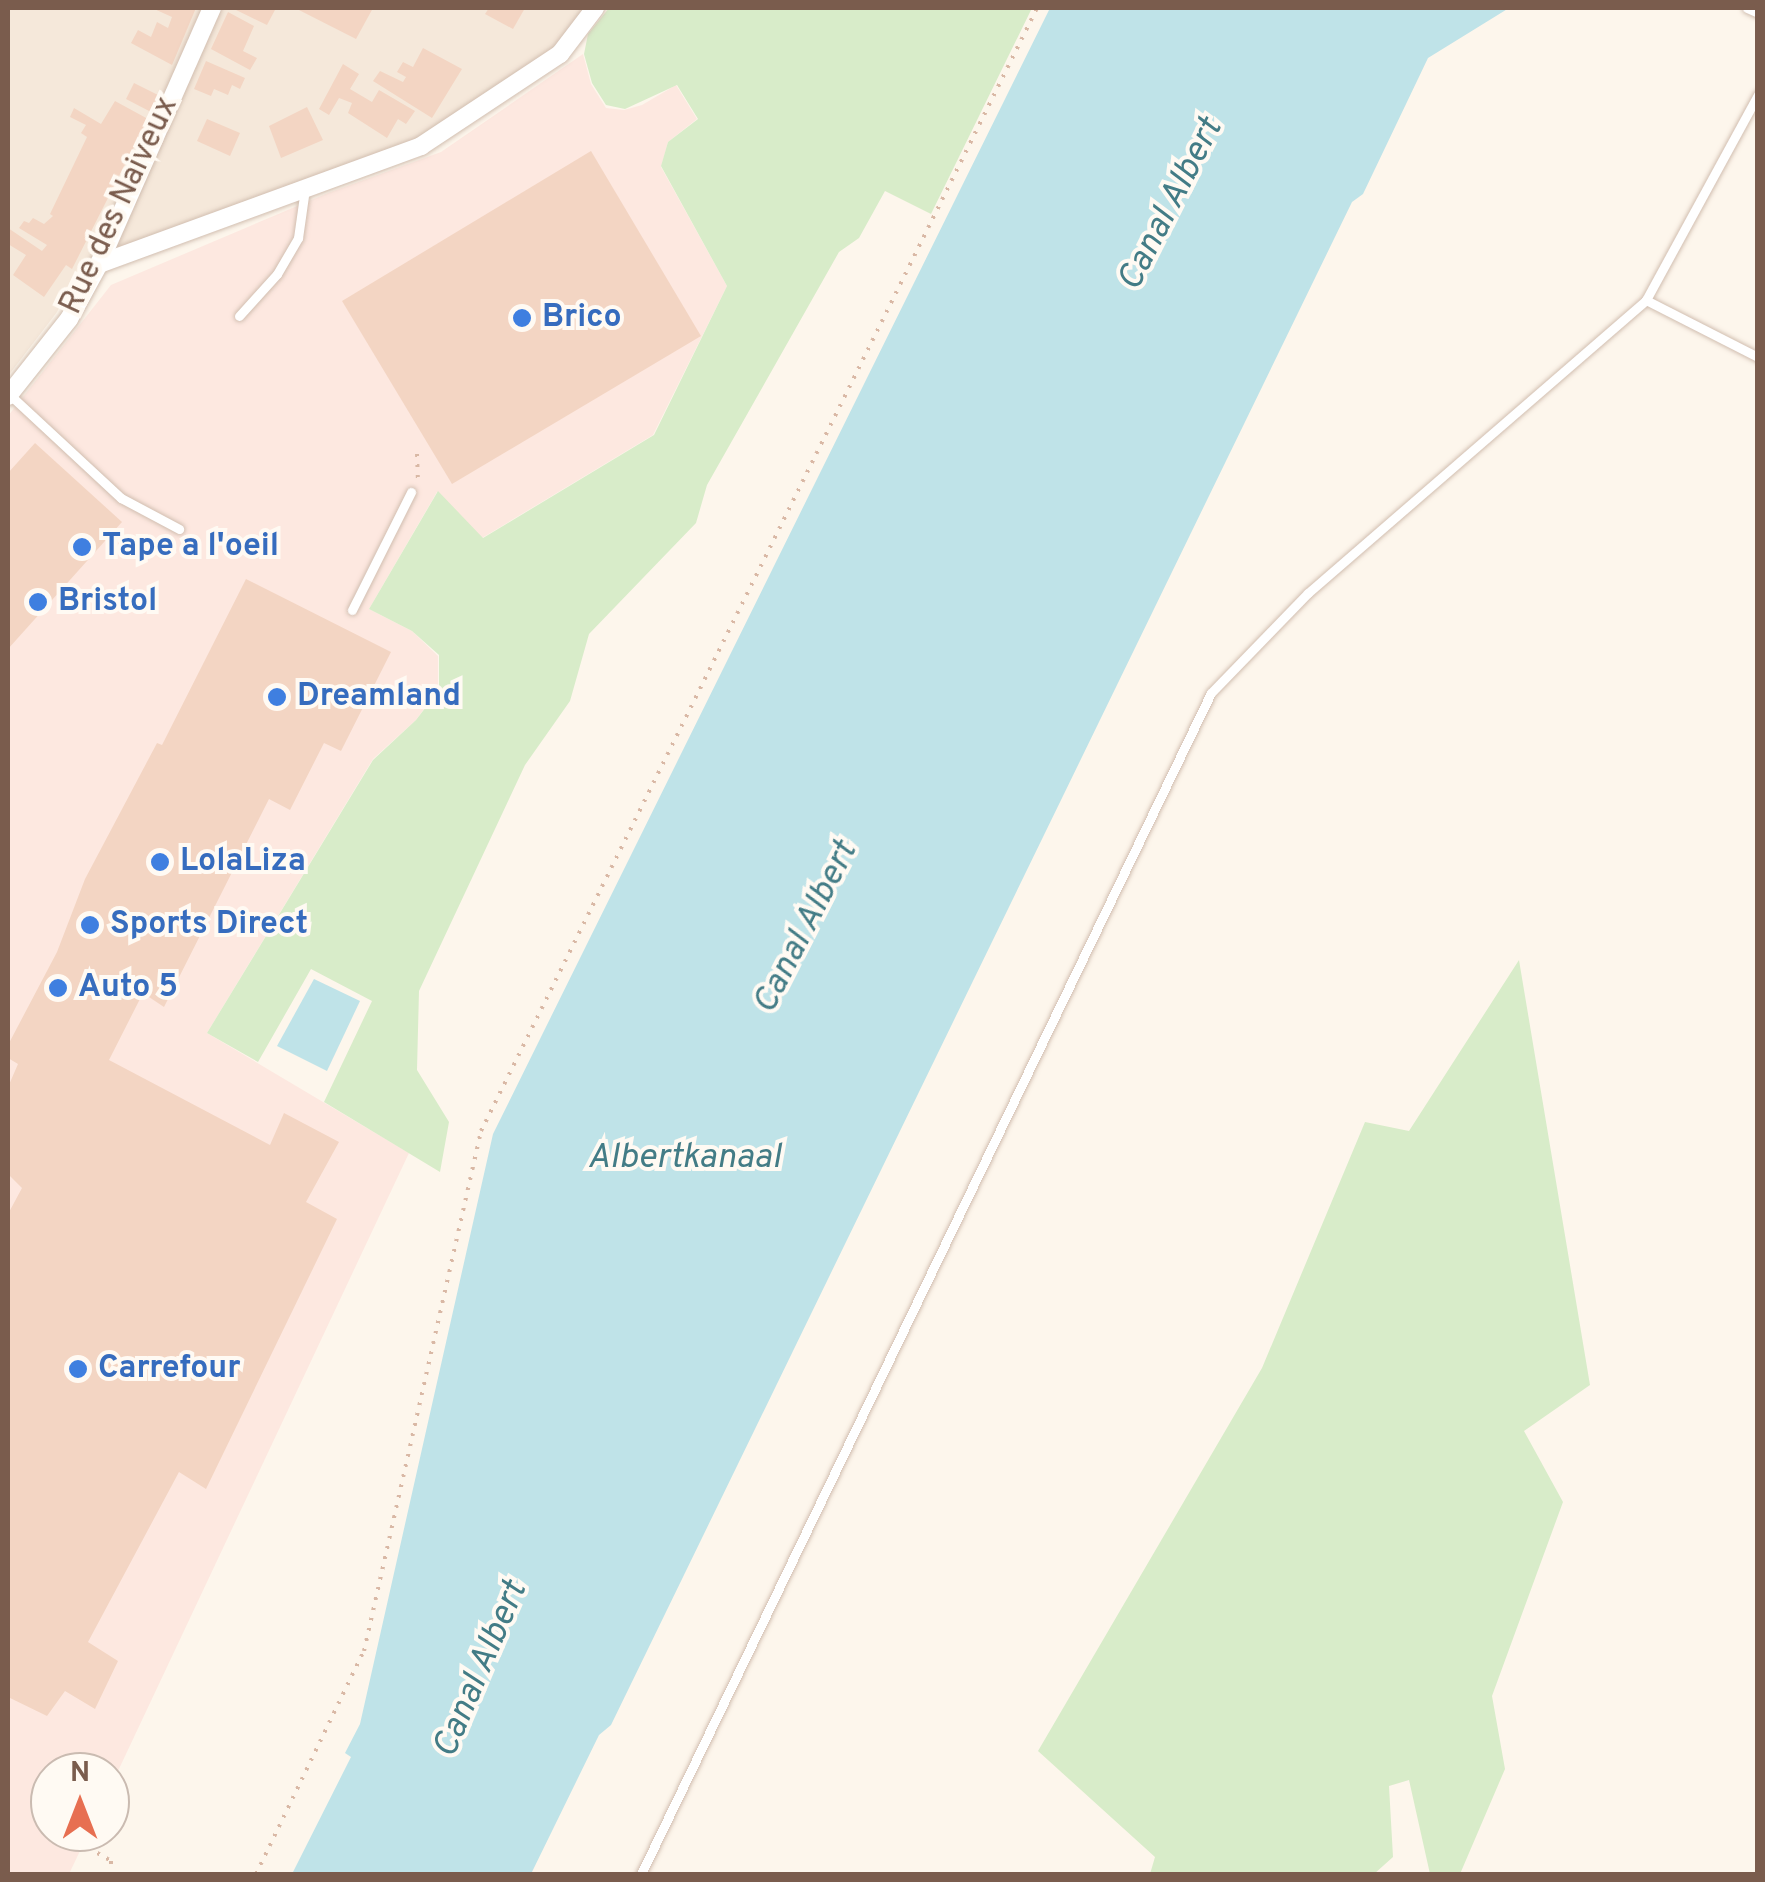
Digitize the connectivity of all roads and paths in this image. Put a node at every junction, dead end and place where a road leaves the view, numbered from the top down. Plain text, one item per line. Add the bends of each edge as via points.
1 (212, 8) edge
2 (595, 8) edge
3 (1037, 8) edge
4 (1747, 8) edge
5 (1758, 14) edge
6 (1758, 94) edge
7 (305, 190) junction
8 (99, 264) junction
9 (1646, 300) junction
10 (239, 316) dead end
11 (1758, 357) edge
12 (8, 395) edge
13 (417, 454) dead end
14 (413, 488) joint
15 (179, 530) dead end
16 (352, 610) dead end
17 (97, 1852) edge
18 (111, 1874) edge
19 (256, 1874) edge
20 (640, 1874) edge

1 - 8 street, Rue des Naiveux
2 - 7 street via 560,54 421,146
3 - 19 path via 482,1131 364,1651
4 - 5 lane
6 - 9 lane
7 - 8 street
7 - 10 lane via 298,238
8 - 12 street, Rue des Naiveux via 69,319
9 - 11 lane
9 - 20 lane via 1308,592 1211,693
12 - 15 lane, Rue des Naiveux via 121,498
13 - 14 path
14 - 16 lane
17 - 18 path via 111,1860

